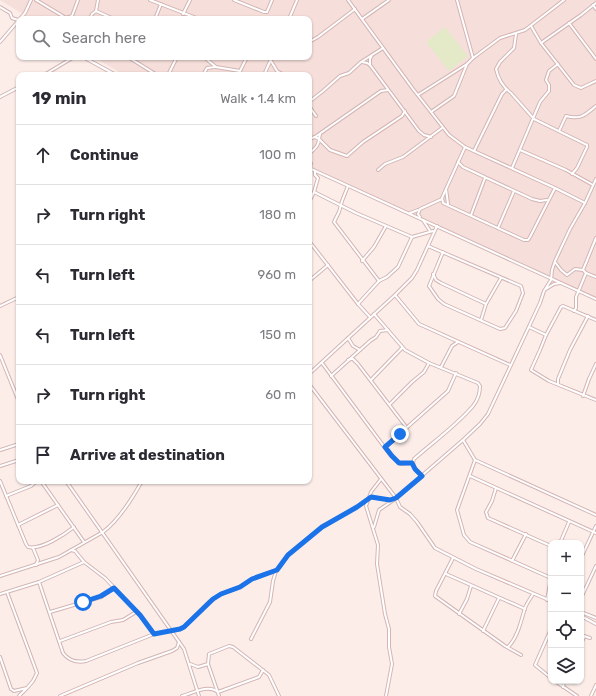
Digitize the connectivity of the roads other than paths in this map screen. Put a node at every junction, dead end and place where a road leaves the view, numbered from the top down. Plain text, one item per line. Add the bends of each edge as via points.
1 (31, 0) edge
2 (36, 0) edge
3 (78, 0) edge
4 (98, 0) edge
5 (150, 0) edge
6 (190, 0) edge
7 (234, 0) edge
8 (272, 0) edge
9 (297, 0) edge
10 (348, 0) edge
11 (389, 0) edge
12 (457, 0) edge
13 (564, 0) edge
14 (40, 1) edge
15 (596, 3) edge
16 (161, 4) junction
17 (592, 5) junction
18 (0, 7) edge
19 (355, 9) junction
20 (596, 9) edge
21 (96, 11) junction
22 (183, 14) junction
23 (22, 16) edge
24 (61, 16) edge
25 (72, 16) edge
26 (91, 16) edge
27 (107, 16) edge
28 (156, 16) edge
29 (189, 16) edge
30 (290, 16) edge
31 (16, 19) edge
32 (362, 19) junction
33 (16, 22) edge
34 (569, 23) junction
35 (531, 26) junction
36 (516, 34) junction
37 (312, 40) edge
38 (0, 42) edge
39 (541, 43) junction
40 (383, 48) junction
41 (372, 55) junction
42 (473, 58) junction
43 (68, 60) edge
44 (88, 60) edge
45 (133, 60) edge
46 (176, 60) edge
47 (206, 60) edge
48 (246, 60) edge
49 (596, 60) edge
50 (271, 61) joint
51 (361, 62) junction
52 (467, 64) junction
53 (558, 64) junction
54 (370, 65) junction
55 (216, 67) junction
56 (240, 71) joint
57 (49, 72) edge
58 (110, 72) edge
59 (152, 72) edge
60 (170, 72) edge
61 (204, 72) edge
62 (266, 72) edge
63 (279, 72) edge
64 (596, 81) edge
65 (384, 84) junction
66 (16, 89) edge
67 (382, 90) junction
68 (506, 90) junction
69 (390, 91) junction
70 (418, 95) junction
71 (0, 97) edge
72 (312, 99) edge
73 (596, 106) edge
74 (312, 110) edge
75 (404, 111) junction
76 (431, 112) junction
77 (316, 116) dead end
78 (402, 116) junction
79 (408, 117) junction
80 (534, 119) junction
81 (442, 128) junction
82 (558, 132) junction
83 (320, 134) junction
84 (315, 137) junction
85 (431, 137) junction
86 (312, 138) edge
87 (319, 139) junction
88 (465, 147) junction
89 (520, 150) junction
90 (312, 151) edge
91 (474, 151) junction
92 (458, 162) junction
93 (512, 168) junction
94 (312, 170) edge
95 (378, 170) dead end
96 (315, 171) junction
97 (572, 174) junction
98 (485, 178) junction
99 (596, 179) edge
100 (593, 185) junction
101 (348, 186) junction
102 (446, 188) junction
103 (555, 188) junction
104 (514, 191) junction
105 (314, 192) junction
106 (312, 196) edge
107 (442, 199) junction
108 (548, 199) junction
109 (585, 203) junction
110 (448, 205) junction
111 (341, 206) junction
112 (418, 210) junction
113 (410, 213) junction
114 (471, 215) junction
115 (421, 219) junction
116 (386, 226) junction
117 (437, 226) junction
118 (498, 228) junction
119 (434, 231) junction
120 (430, 232) junction
121 (431, 236) junction
122 (412, 237) junction
123 (596, 238) edge
124 (312, 244) edge
125 (428, 246) junction
126 (443, 252) junction
127 (362, 261) junction
128 (555, 261) junction
129 (328, 265) junction
130 (583, 270) junction
131 (586, 273) junction
132 (433, 274) junction
133 (596, 277) edge
134 (312, 278) edge
135 (501, 278) junction
136 (551, 280) junction
137 (379, 281) junction
138 (561, 283) junction
139 (544, 291) junction
140 (578, 291) junction
141 (395, 295) junction
142 (16, 298) edge
143 (596, 299) edge
144 (358, 304) junction
145 (486, 304) junction
146 (0, 306) edge
147 (574, 311) junction
148 (374, 314) junction
149 (588, 316) junction
150 (370, 317) junction
151 (480, 320) junction
152 (596, 320) edge
153 (529, 326) junction
154 (388, 330) junction
155 (546, 335) junction
156 (348, 338) junction
157 (458, 342) junction
158 (402, 348) junction
159 (360, 350) junction
160 (0, 355) edge
161 (348, 360) junction
162 (322, 362) junction
163 (429, 363) junction
164 (596, 364) edge
165 (510, 365) junction
166 (441, 367) junction
167 (312, 371) edge
168 (456, 373) junction
169 (331, 376) junction
170 (371, 380) junction
171 (558, 385) junction
172 (312, 388) edge
173 (16, 395) edge
174 (583, 396) junction
175 (596, 400) edge
176 (390, 404) junction
177 (407, 428) junction
178 (463, 440) junction
179 (16, 445) edge
180 (385, 447) junction
181 (0, 450) edge
182 (475, 460) junction
183 (16, 461) edge
184 (412, 463) junction
185 (0, 466) edge
186 (422, 476) junction
187 (470, 476) junction
188 (381, 479) junction
189 (0, 481) edge
190 (33, 484) edge
191 (43, 484) edge
192 (68, 484) edge
193 (140, 484) edge
194 (496, 488) junction
195 (6, 496) junction
196 (396, 498) junction
197 (368, 499) junction
198 (58, 505) junction
199 (596, 515) edge
200 (569, 522) junction
201 (18, 526) junction
202 (596, 526) edge
203 (74, 528) junction
204 (374, 528) junction
205 (103, 532) junction
206 (593, 532) junction
207 (526, 534) junction
208 (596, 534) edge
209 (561, 540) edge
210 (84, 542) junction
211 (548, 545) edge
212 (32, 548) junction
213 (71, 550) junction
214 (584, 552) edge
215 (453, 558) junction
216 (38, 561) junction
217 (512, 561) junction
218 (44, 562) junction
219 (84, 562) junction
220 (36, 565) junction
221 (596, 566) edge
222 (277, 570) junction
223 (446, 574) junction
224 (0, 576) edge
225 (548, 577) edge
226 (39, 582) junction
227 (471, 586) junction
228 (114, 588) junction
229 (7, 592) junction
230 (584, 592) edge
231 (0, 594) edge
232 (534, 594) junction
233 (548, 594) edge
234 (499, 598) junction
235 (547, 600) joint
236 (525, 610) junction
237 (50, 612) junction
238 (136, 612) junction
239 (584, 613) edge
240 (459, 614) junction
241 (584, 618) edge
242 (596, 618) edge
243 (596, 624) edge
244 (172, 631) junction
245 (483, 631) junction
246 (154, 634) junction
247 (548, 636) edge
248 (584, 637) edge
249 (590, 638) dead end
250 (251, 639) dead end
251 (60, 641) junction
252 (179, 642) junction
253 (508, 647) junction
254 (520, 655) dead end
255 (0, 657) edge
256 (190, 664) junction
257 (208, 664) junction
258 (198, 667) junction
259 (263, 670) junction
260 (192, 672) junction
261 (548, 676) edge
262 (559, 684) edge
263 (564, 684) edge
264 (596, 685) edge
265 (563, 687) junction
266 (27, 688) junction
267 (198, 692) junction
268 (218, 692) junction
269 (19, 696) edge
270 (60, 696) edge
271 (182, 696) edge
272 (199, 696) edge
273 (219, 696) edge
274 (278, 696) edge
275 (386, 696) edge
276 (577, 696) edge
277 (591, 696) edge

1 - 23 street
2 - 14 street
3 - 25 street
4 - 21 street
5 - 16 street
6 - 22 street
7 - 8 street via 264,12 267,12
9 - 30 street
10 - 19 street
11 - 32 street
12 - 42 street
13 - 35 street
14 - 24 street
15 - 17 street
16 - 22 street
16 - 28 street
17 - 20 street
17 - 34 street
18 - 31 street
19 - 32 street
19 - 37 street
21 - 26 street
21 - 27 street
22 - 29 street
32 - 40 street
33 - 38 street
34 - 39 street
34 - 49 street
35 - 36 street
35 - 39 street
36 - 42 street via 500,38
36 - 68 street via 514,48 496,69
39 - 53 street
40 - 41 street
40 - 70 street
41 - 51 street
41 - 54 street
42 - 52 street
43 - 57 street
44 - 58 street
45 - 59 street
46 - 60 street
47 - 55 street
48 - 56 street
50 - 62 street
50 - 63 street
51 - 54 street
51 - 72 street
52 - 70 street
52 - 76 street via 454,96
53 - 64 street via 577,87 585,87
53 - 80 street via 548,71 546,80 549,91 540,102
54 - 65 street
55 - 56 street
55 - 61 street via 205,67
65 - 67 street
65 - 69 street
66 - 71 street
67 - 69 street
67 - 83 street
68 - 80 street
68 - 91 street
69 - 75 street
70 - 76 street
73 - 82 street via 581,117 566,116
74 - 77 street
75 - 78 street
75 - 79 street
76 - 81 street
78 - 79 street
78 - 87 street via 347,156 330,150
79 - 85 street via 419,131
80 - 82 street
80 - 89 street
81 - 85 street
81 - 88 street
82 - 97 street via 587,145
83 - 84 street
83 - 87 street
84 - 86 street
84 - 87 street
85 - 95 street via 403,157 385,164
87 - 90 street via 318,145
88 - 91 street
88 - 92 street
89 - 93 street
89 - 97 street
91 - 93 street
92 - 98 street
92 - 102 street
93 - 103 street
94 - 96 street
96 - 101 street
96 - 105 street via 318,178
97 - 100 street
98 - 104 street
98 - 114 street
99 - 100 street
100 - 109 street
101 - 111 street
101 - 113 street
102 - 107 street
102 - 110 street
103 - 108 street
103 - 109 street
104 - 108 street via 540,201
104 - 118 street
105 - 106 street
105 - 111 street
107 - 110 street via 443,203
107 - 112 street
108 - 118 street via 528,240
109 - 128 street
110 - 114 street
111 - 116 street
111 - 127 street via 335,225
112 - 113 street
112 - 115 street
113 - 115 street
114 - 118 street
115 - 117 street
115 - 120 street
116 - 122 street
116 - 127 street
117 - 119 street
117 - 136 street via 539,272
119 - 120 street
119 - 121 street
120 - 121 street
120 - 122 street
121 - 125 street
122 - 137 street via 398,267
123 - 130 street
124 - 129 street
125 - 126 street
125 - 141 street via 417,270
126 - 132 street
126 - 135 street
127 - 137 street
128 - 130 street via 567,275 575,269
128 - 136 street
129 - 134 street
129 - 144 street
130 - 131 street
131 - 133 street
131 - 140 street
132 - 145 street via 441,284
132 - 151 street via 428,286 438,299
135 - 145 street
135 - 151 street via 522,288 523,293 516,311 502,330
136 - 138 street
136 - 139 street
137 - 144 street
138 - 139 street via 554,284
138 - 140 street
139 - 153 street
140 - 143 street
140 - 147 street
141 - 148 street
141 - 157 street via 420,324
142 - 146 street
144 - 150 street
145 - 151 street
147 - 149 street
147 - 155 street via 561,307
148 - 150 street
148 - 154 street
149 - 152 street
149 - 171 street via 570,350
150 - 156 street
153 - 155 street
153 - 165 street
154 - 158 street
154 - 159 street via 380,331
155 - 171 street via 531,370
156 - 159 street via 353,346
156 - 162 street
157 - 165 street
157 - 166 street via 452,346
158 - 163 street
158 - 170 street
159 - 161 street
160 - 173 street
161 - 169 street
161 - 170 street via 353,359
162 - 167 street
162 - 169 street
163 - 166 street
163 - 176 street via 424,372
164 - 174 street
165 - 178 street via 488,414
166 - 168 street
168 - 177 street via 448,391
168 - 184 street via 478,383 480,390 476,401
169 - 180 street
170 - 176 street
171 - 174 street
172 - 188 street
174 - 175 street
176 - 177 street
177 - 180 street
178 - 182 street
178 - 186 street
179 - 181 street
180 - 184 street via 399,463
182 - 187 street
182 - 199 street
183 - 185 street
184 - 186 street
186 - 196 street
187 - 194 street
187 - 217 street via 457,510 464,535 470,542
188 - 196 street
188 - 197 street via 370,492
189 - 195 street
190 - 195 street
191 - 198 street
192 - 205 street
193 - 205 street via 126,508
194 - 200 street
194 - 207 street via 486,515
195 - 201 street
196 - 197 street
196 - 204 street via 379,510
196 - 215 street via 400,507 417,522 435,548
197 - 204 street via 366,506
197 - 222 street via 322,527 288,555
198 - 201 street
198 - 203 street
200 - 206 street
200 - 209 street
201 - 212 street via 26,544
202 - 206 street
203 - 210 street
203 - 212 street via 58,538
204 - 275 street via 392,664
205 - 210 street
205 - 244 street
206 - 208 street
206 - 214 street
207 - 211 street
207 - 217 street
210 - 213 street
212 - 216 street
213 - 218 street
213 - 219 street
215 - 223 street
215 - 232 street
216 - 218 street
216 - 220 street
217 - 225 street
218 - 220 street
219 - 226 street
219 - 228 street
220 - 224 street
221 - 230 street
222 - 244 street via 221,594 184,627
222 - 250 street via 270,602
223 - 227 street
223 - 240 street via 435,595
226 - 229 street
226 - 237 street
227 - 234 street
227 - 240 street
228 - 237 street via 101,596
228 - 238 street
229 - 231 street
229 - 266 street via 36,673
232 - 235 street
232 - 236 street
233 - 235 street
234 - 236 street
234 - 245 street
236 - 253 street via 514,639
237 - 251 street
238 - 246 street
238 - 251 street via 123,620
239 - 242 street
240 - 245 street
241 - 243 street
244 - 246 street
244 - 252 street
245 - 253 street
246 - 251 street via 80,662 67,659
247 - 261 street via 535,665
248 - 249 street
252 - 256 street
252 - 270 street via 172,652 138,663
253 - 254 street
255 - 266 street via 11,689 14,691
256 - 258 street
256 - 260 street
257 - 258 street
257 - 259 street via 210,653 228,646
257 - 268 street
258 - 260 street
259 - 268 street via 259,678
259 - 274 street via 272,680
260 - 267 street
262 - 265 street
263 - 265 street
264 - 277 street
265 - 276 street
266 - 269 street
267 - 268 street via 212,689
267 - 271 street
267 - 272 street
268 - 273 street

